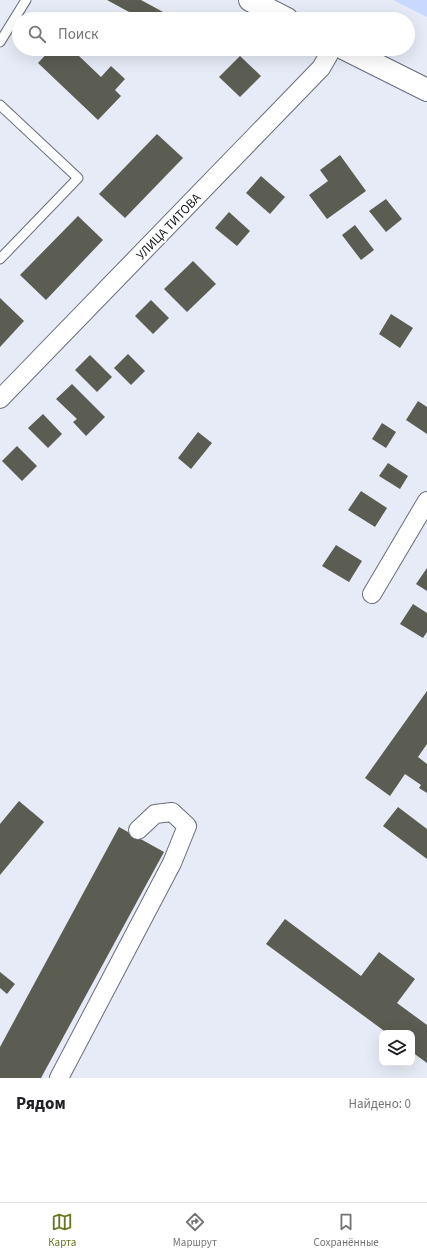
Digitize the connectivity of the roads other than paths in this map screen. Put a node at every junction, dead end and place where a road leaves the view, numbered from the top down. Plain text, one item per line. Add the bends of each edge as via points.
1 (26, 0) edge
2 (250, 0) edge
3 (19, 12) edge
4 (273, 12) edge
5 (12, 23) edge
6 (0, 42) edge
7 (328, 56) edge
8 (359, 56) edge
9 (427, 90) edge
10 (0, 105) edge
11 (0, 259) edge
12 (0, 399) edge
13 (427, 501) edge
14 (372, 594) dead end
15 (138, 830) dead end
16 (59, 1078) edge

1 - 3 lane
2 - 4 street
5 - 6 lane
7 - 12 street, УЛИЦА ТИТОВА via 321,68
8 - 9 street
10 - 11 lane via 78,178
13 - 14 street
15 - 16 street via 155,814 172,812 187,826 172,863

